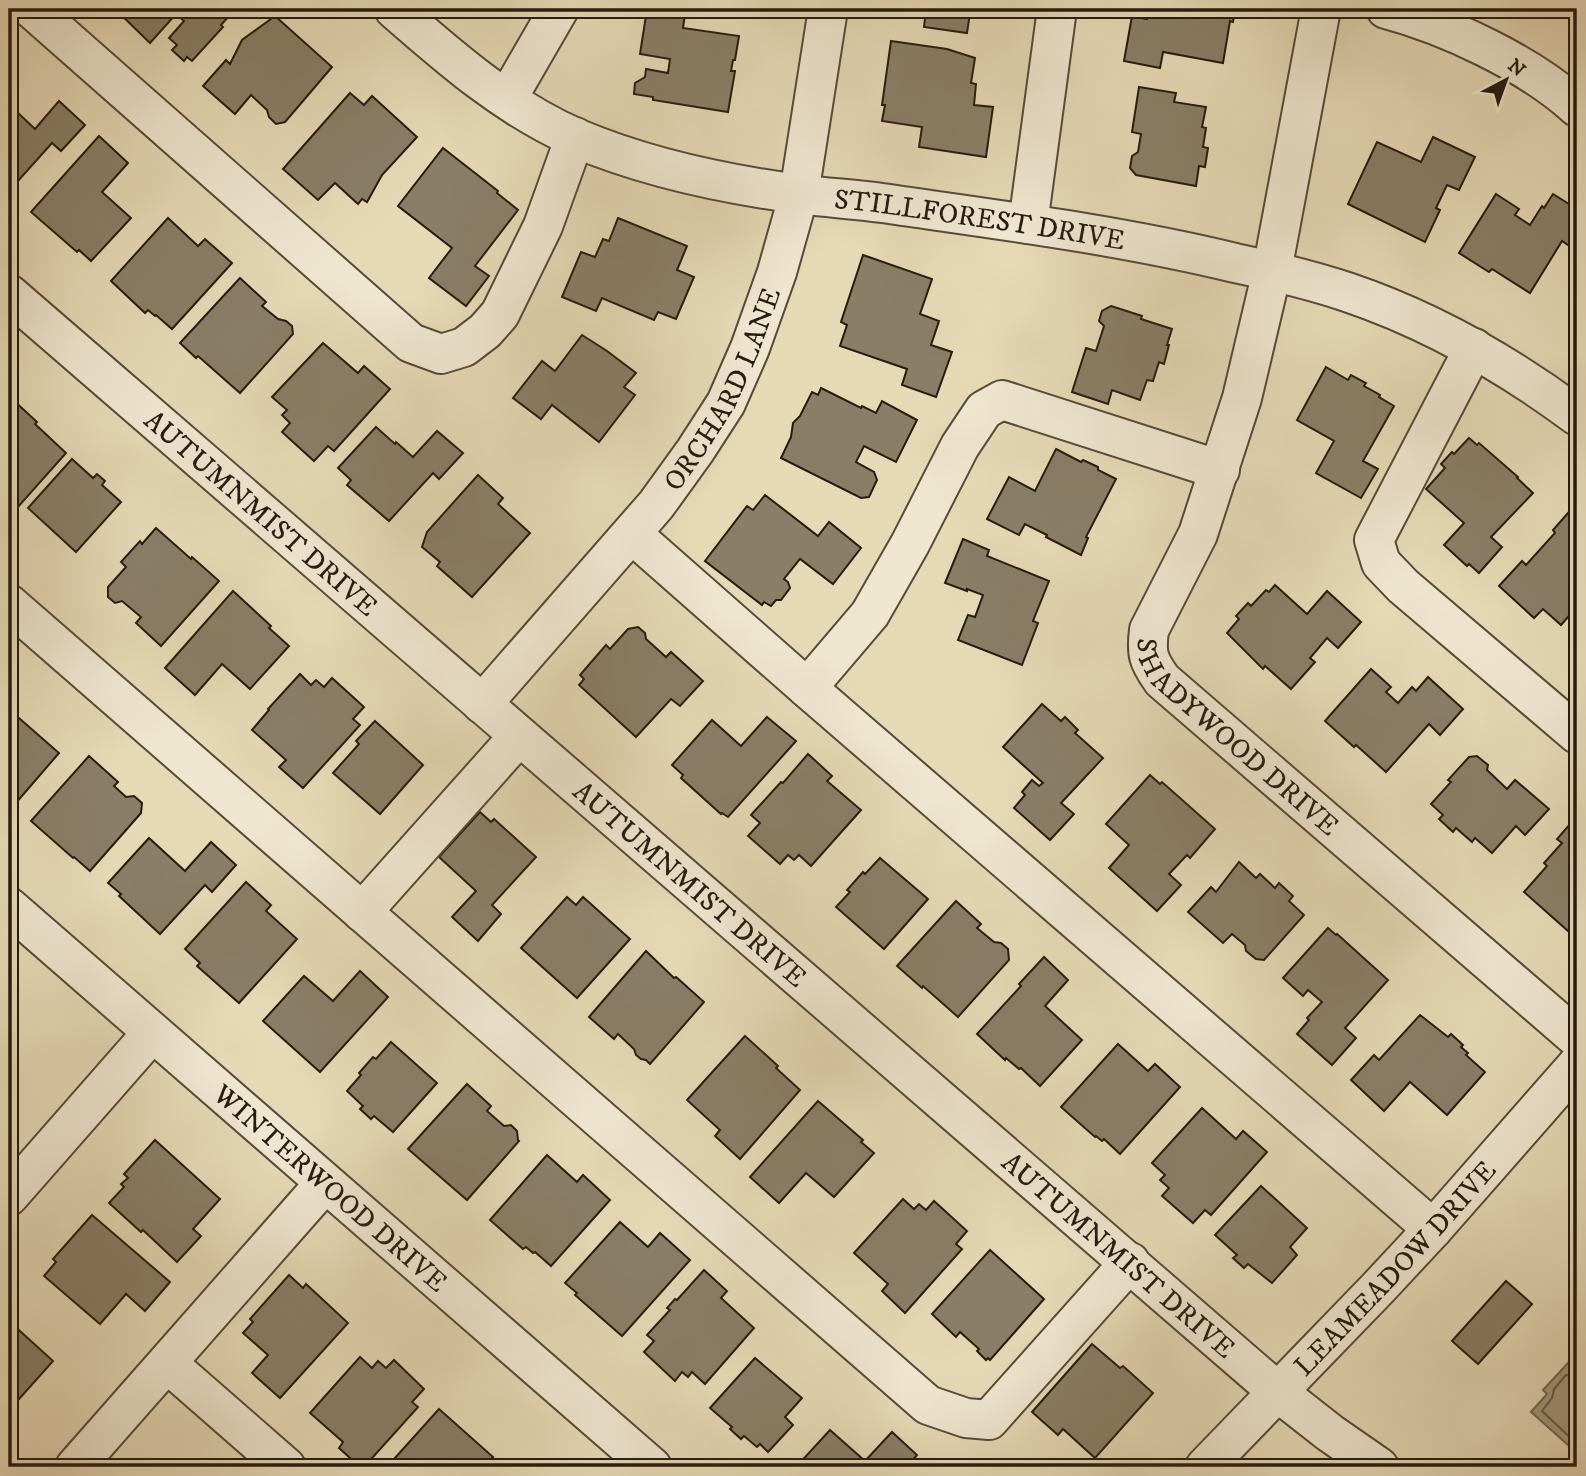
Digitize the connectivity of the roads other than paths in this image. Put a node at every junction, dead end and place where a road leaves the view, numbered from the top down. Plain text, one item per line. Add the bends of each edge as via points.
1 (32, 9) edge
2 (394, 9) edge
3 (559, 9) edge
4 (828, 9) edge
5 (1057, 9) edge
6 (1321, 9) edge
7 (1386, 9) edge
8 (507, 99) junction
9 (1577, 107) edge
10 (575, 137) junction
11 (799, 194) junction
12 (1028, 223) junction
13 (1272, 271) junction
14 (9, 294) edge
15 (1474, 348) junction
16 (1577, 416) edge
17 (1220, 470) junction
18 (632, 534) junction
19 (9, 604) edge
20 (807, 688) junction
21 (482, 704) junction
22 (1577, 734) edge
23 (519, 736) junction
24 (9, 907) edge
25 (362, 912) junction
26 (152, 1032) junction
27 (1577, 1038) edge
28 (1577, 1065) edge
29 (326, 1183) junction
30 (9, 1196) edge
31 (1433, 1229) junction
32 (1130, 1262) junction
33 (167, 1363) junction
34 (1279, 1393) junction
35 (75, 1467) edge
36 (286, 1467) edge
37 (652, 1467) edge
38 (1205, 1467) edge
39 (1379, 1467) edge

1 - 10 street via 411,343 441,354 464,347 500,314 543,226
2 - 8 street, STILLFOREST DRIVE
3 - 8 street
4 - 11 street, ORCHARD LANE
5 - 12 street
6 - 13 street, SHADYWOOD DRIVE
7 - 9 street via 1478,44 1521,66
8 - 10 street, STILLFOREST DRIVE
10 - 11 street, STILLFOREST DRIVE via 638,162
11 - 12 street, STILLFOREST DRIVE
11 - 18 street, ORCHARD LANE via 777,272 726,403
12 - 13 street, STILLFOREST DRIVE via 1169,247
13 - 15 street, STILLFOREST DRIVE via 1358,296
13 - 17 street, SHADYWOOD DRIVE
14 - 21 street, AUTUMNMIST DRIVE
15 - 16 street, STILLFOREST DRIVE
15 - 22 street via 1374,540 1381,562 1403,586
17 - 20 street via 1002,400 984,410 960,446 870,614
17 - 27 street, SHADYWOOD DRIVE via 1198,534 1149,630 1151,665 1162,680
18 - 20 street
18 - 21 street, ORCHARD LANE
19 - 25 street
20 - 31 street
21 - 23 street, AUTUMNMIST DRIVE
23 - 25 street
23 - 32 street, AUTUMNMIST DRIVE
24 - 26 street, WINTERWOOD DRIVE
25 - 32 street via 928,1405 966,1418 989,1420
26 - 29 street, WINTERWOOD DRIVE
26 - 30 street
28 - 31 street, LEAMEADOW DRIVE
29 - 33 street
29 - 37 street, WINTERWOOD DRIVE
31 - 34 street, LEAMEADOW DRIVE
32 - 34 street, AUTUMNMIST DRIVE
33 - 35 street
33 - 36 street
34 - 38 street, LEAMEADOW DRIVE
34 - 39 street, AUTUMNMIST DRIVE

